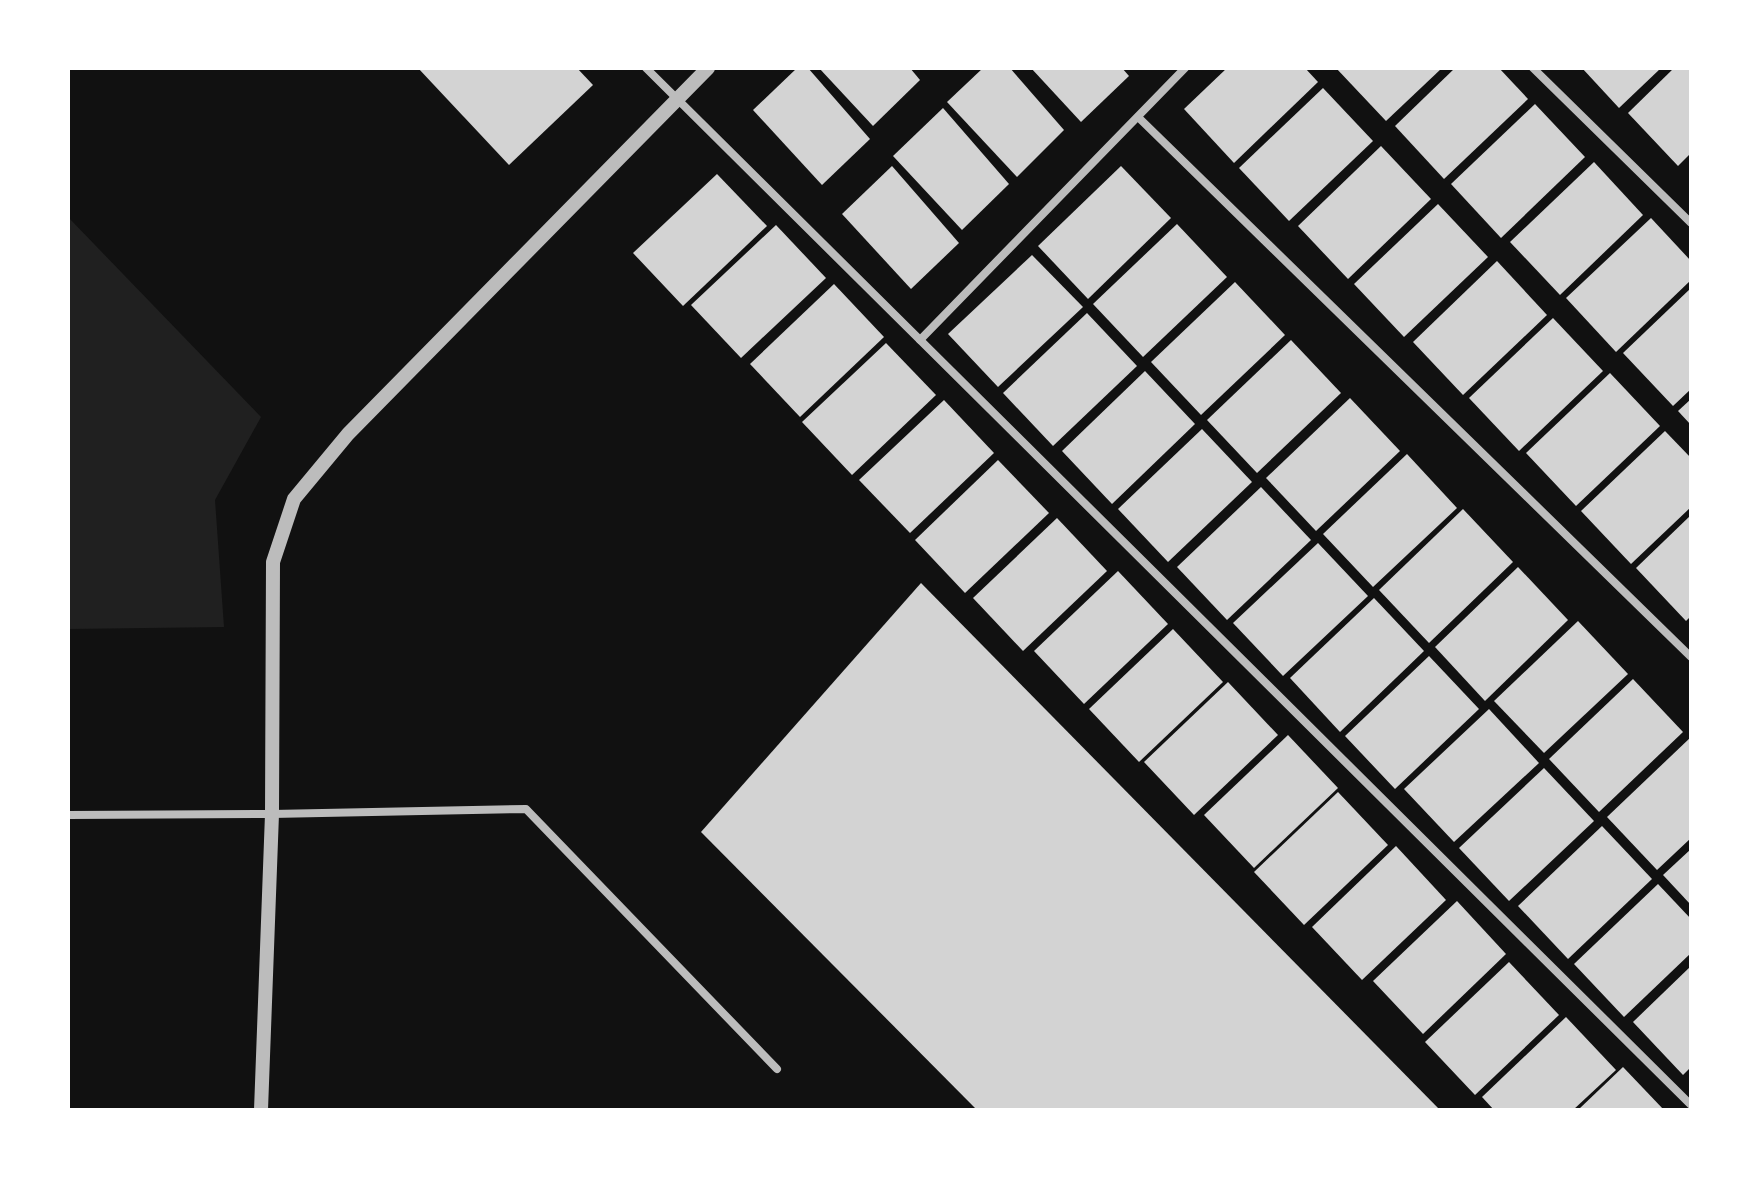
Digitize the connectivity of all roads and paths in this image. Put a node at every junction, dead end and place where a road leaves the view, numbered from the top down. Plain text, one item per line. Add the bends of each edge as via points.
1 (646, 68) edge
2 (708, 68) edge
3 (1185, 68) edge
4 (1533, 68) edge
5 (677, 99) junction
6 (1138, 117) junction
7 (1691, 223) edge
8 (920, 340) junction
9 (1691, 657) edge
10 (272, 814) junction
11 (68, 815) edge
12 (777, 1069) dead end
13 (1691, 1105) edge
14 (261, 1110) edge

1 - 5 street
2 - 5 street
3 - 6 street
4 - 7 street
5 - 8 street
5 - 10 street via 348,434 294,499 273,562
6 - 8 street
6 - 9 street
8 - 13 street
10 - 11 street
10 - 12 street via 526,809
10 - 14 street

